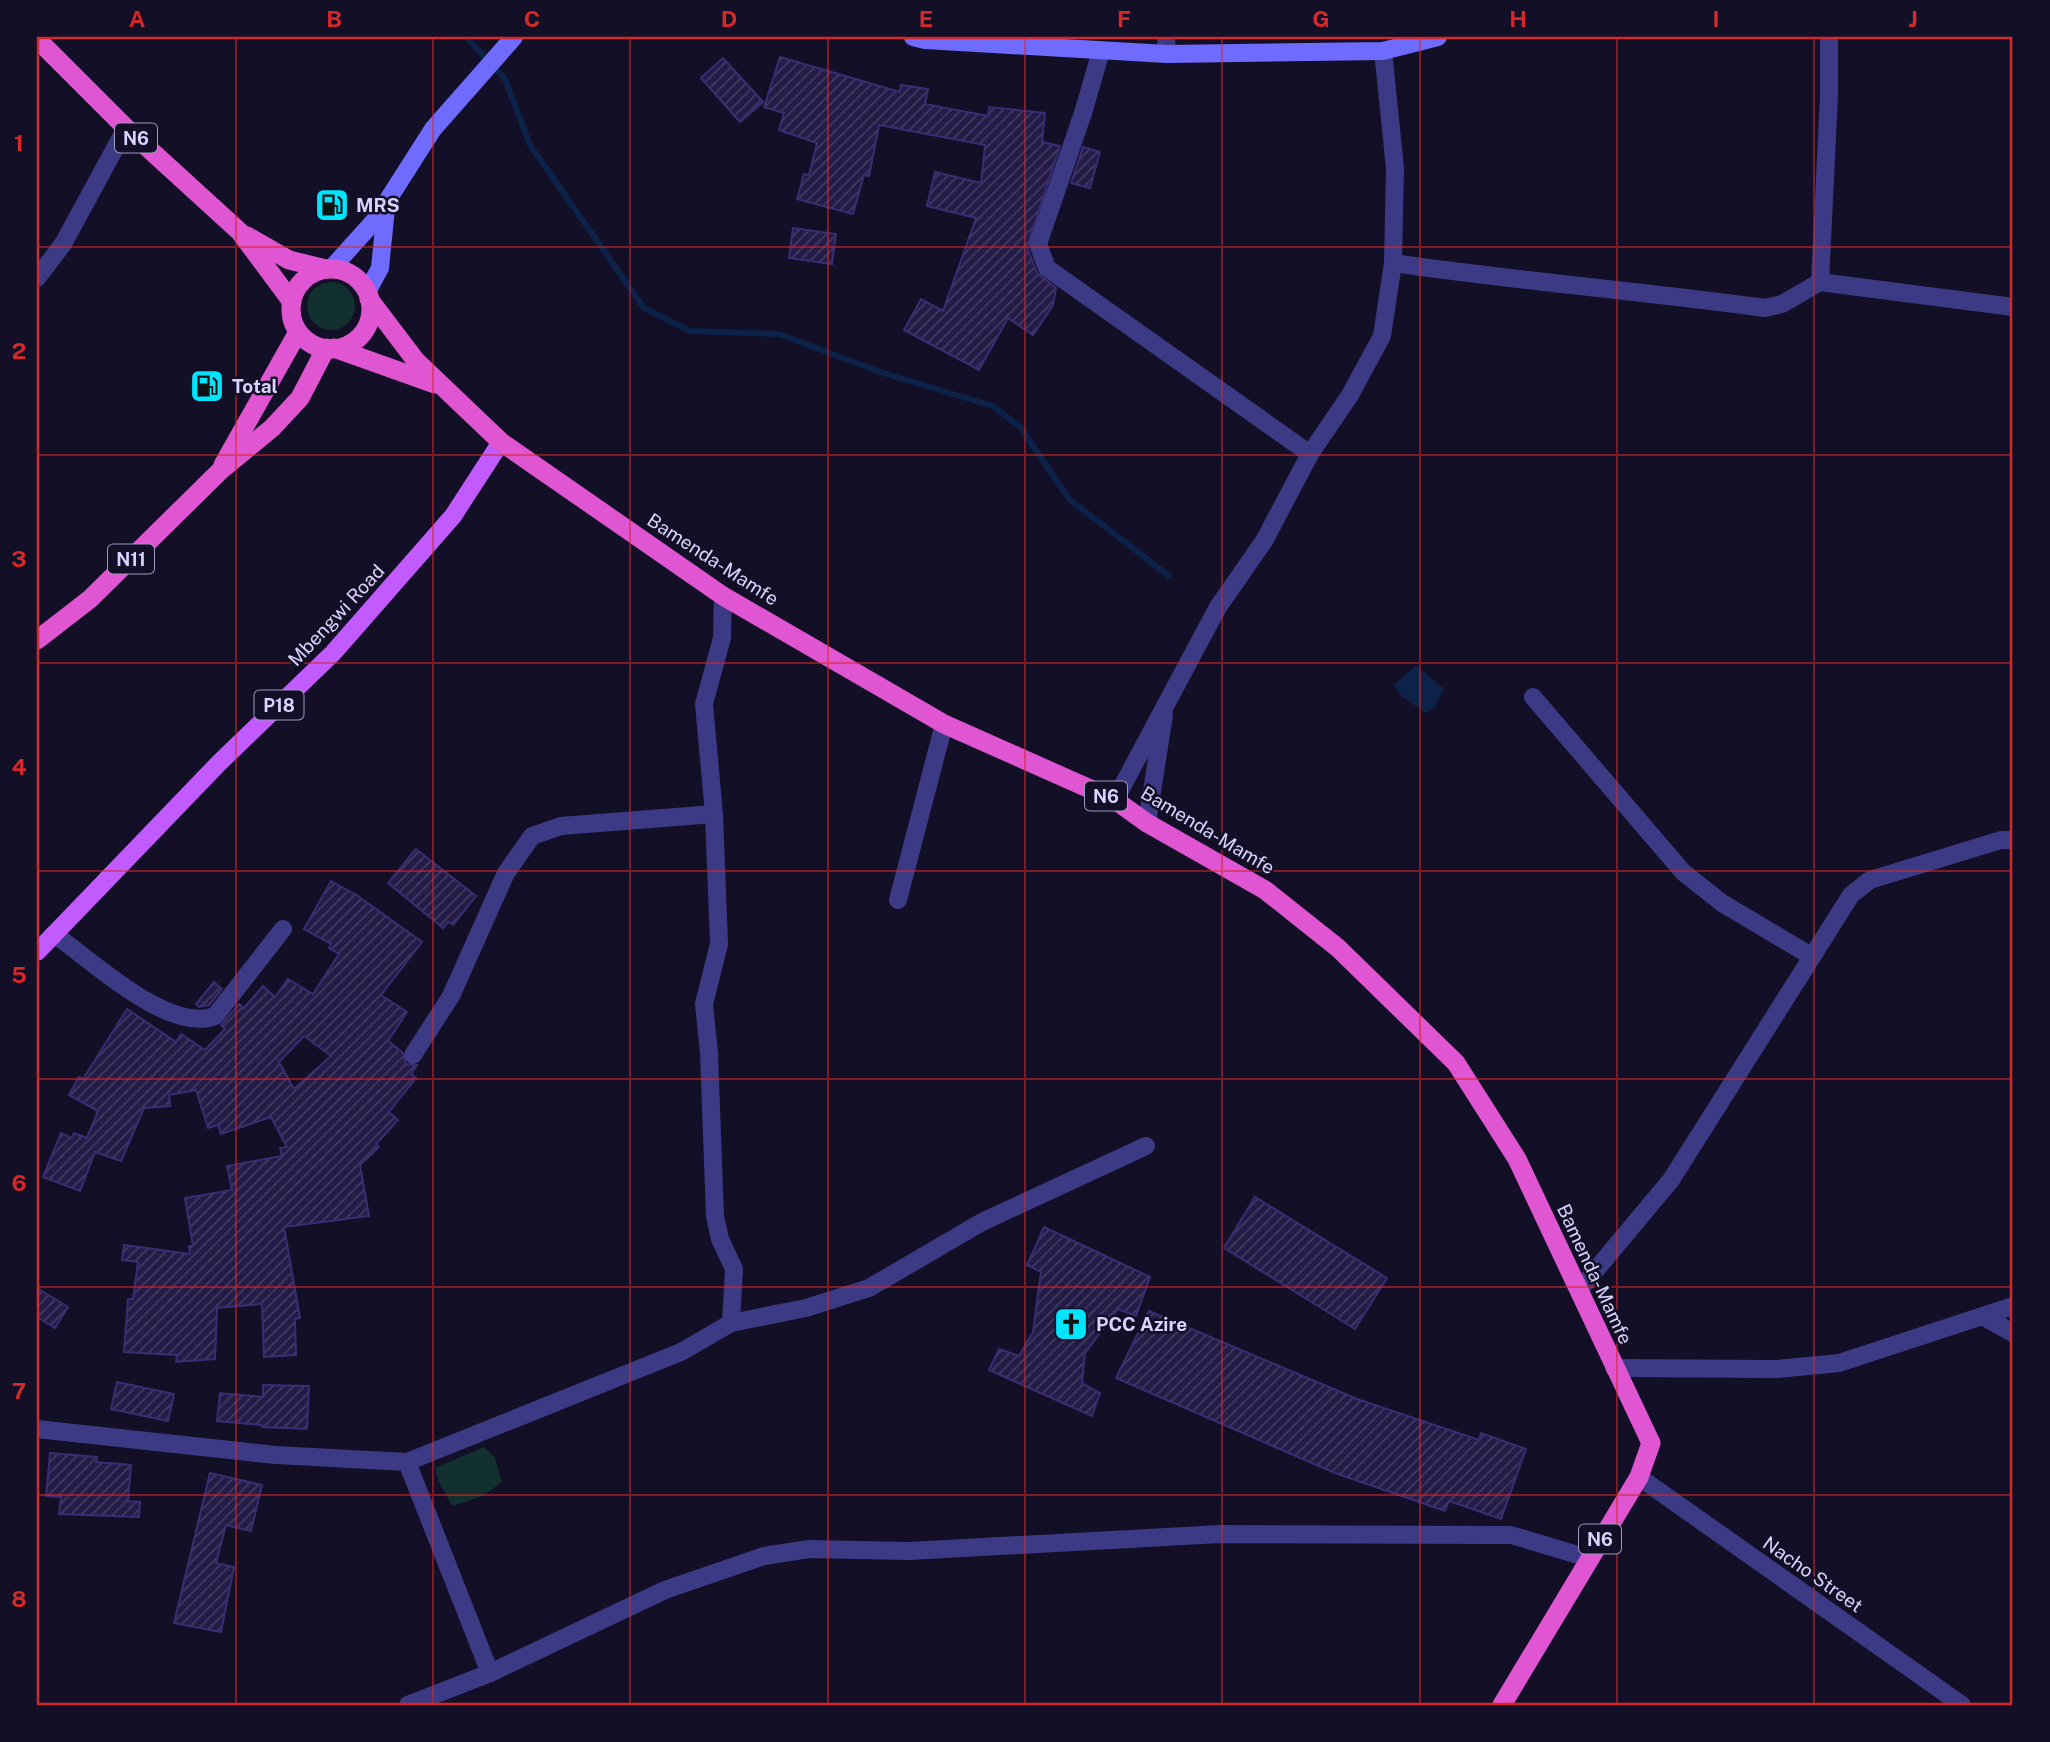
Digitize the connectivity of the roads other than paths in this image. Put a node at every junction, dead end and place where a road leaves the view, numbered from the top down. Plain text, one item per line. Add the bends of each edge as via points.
1 (514, 37) edge
2 (913, 37) edge
3 (1438, 37) edge
4 (1829, 37) edge
5 (37, 39) edge
6 (1167, 46) edge
7 (1101, 51) junction
8 (1383, 51) junction
9 (126, 128) junction
10 (387, 201) junction
11 (240, 232) junction
12 (1393, 263) junction
13 (329, 269) junction
14 (37, 278) edge
15 (1820, 282) junction
16 (368, 295) junction
17 (292, 302) junction
18 (2013, 307) edge
19 (298, 332) junction
20 (330, 348) junction
21 (439, 386) junction
22 (501, 442) junction
23 (1310, 454) junction
24 (220, 471) junction
25 (723, 596) junction
26 (37, 640) edge
27 (1533, 697) dead end
28 (1166, 701) junction
29 (944, 724) junction
30 (1115, 800) junction
31 (714, 814) junction
32 (1147, 823) junction
33 (2013, 840) edge
34 (898, 900) dead end
35 (283, 929) dead end
36 (54, 934) junction
37 (37, 952) edge
38 (1811, 956) junction
39 (413, 1055) dead end
40 (1146, 1146) dead end
41 (1579, 1290) junction
42 (2013, 1306) edge
43 (1984, 1317) junction
44 (731, 1323) junction
45 (2013, 1333) edge
46 (1620, 1368) junction
47 (37, 1429) edge
48 (407, 1462) junction
49 (1639, 1477) junction
50 (1588, 1558) junction
51 (490, 1672) junction
52 (408, 1705) edge
53 (1502, 1705) edge
54 (1962, 1705) edge

1 - 10 main road via 433,129
2 - 7 main road
3 - 8 main road
4 - 15 street
5 - 9 highway, N6
6 - 7 main road
6 - 8 main road
7 - 23 street via 1038,244 1040,255 1047,268
8 - 12 street via 1395,168
9 - 11 highway, N6
9 - 14 street via 62,244
10 - 13 main road
10 - 16 main road via 380,268
11 - 13 highway, N6 via 289,260
11 - 17 highway, N6
12 - 15 street via 1765,308 1782,304
12 - 23 street via 1382,336
13 - 16 highway, N6 via 352,275
13 - 17 highway via 304,280
15 - 18 street
16 - 20 highway via 367,326 359,337
16 - 21 highway, Bamenda-Mamfe / N6
17 - 19 highway, N6
19 - 20 highway, N6 via 311,343
19 - 24 highway, N11
20 - 21 highway, Bamenda-Mamfe / N6
20 - 24 highway, N11 via 300,398
21 - 22 highway, Bamenda-Mamfe / N6
22 - 25 highway, Bamenda-Mamfe / N6
22 - 36 main road, Mbengwi Road / P18 via 453,516 332,653
23 - 28 street via 1264,541 1218,607
24 - 26 highway, N11 via 90,600
25 - 29 highway, Bamenda-Mamfe / N6
25 - 31 street via 722,638 704,704
27 - 38 street via 1683,872 1722,903
28 - 30 street
28 - 32 street
29 - 30 highway, Bamenda-Mamfe / N6
29 - 34 street
30 - 32 highway, Bamenda-Mamfe / N6
31 - 39 street via 561,826 532,836 506,873 451,996
31 - 44 street via 719,944 704,1004 715,1216 734,1269
32 - 41 highway, Bamenda-Mamfe / N6 via 1265,890 1338,948 1456,1063 1517,1159
33 - 38 street via 1870,880 1851,895
35 - 36 street via 215,1016 202,1021 158,1008
36 - 37 main road, Mbengwi Road / P18
38 - 41 street via 1671,1180
40 - 44 street via 982,1222 869,1288 806,1308
41 - 46 highway, Bamenda-Mamfe / N6
42 - 43 street
43 - 45 street
43 - 46 street via 1839,1363 1777,1369
44 - 48 street via 681,1352
46 - 49 highway, Bamenda-Mamfe / N6 via 1651,1443
47 - 48 street via 276,1455
48 - 51 street
49 - 50 highway, Bamenda-Mamfe / N6
49 - 54 street, Nacho Street
50 - 51 street via 1511,1535 1220,1534 909,1551 809,1549 764,1556 665,1590
50 - 53 highway, Bamenda-Mamfe / N6
51 - 52 street

